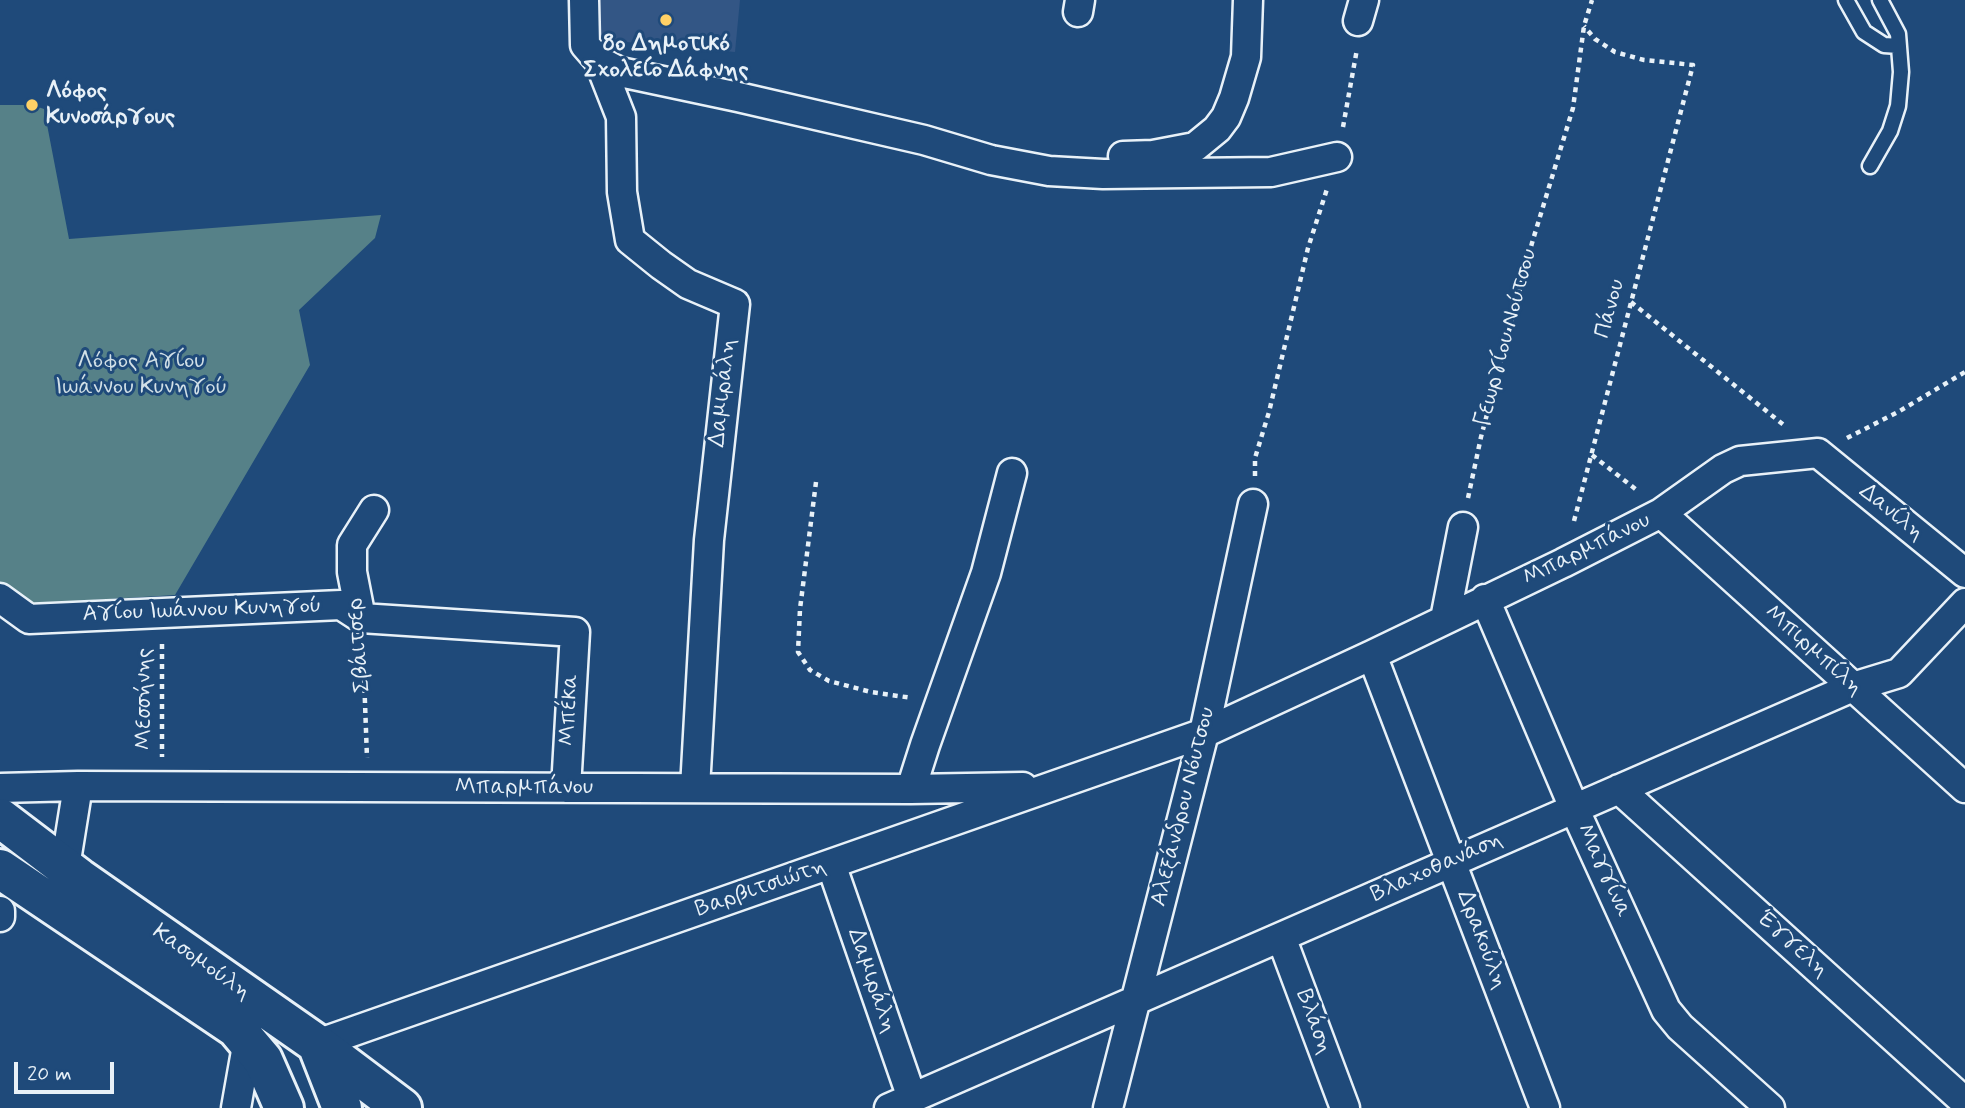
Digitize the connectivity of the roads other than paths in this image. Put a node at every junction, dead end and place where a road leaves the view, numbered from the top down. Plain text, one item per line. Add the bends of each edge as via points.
1 (584, 0) edge
2 (1248, 0) edge
3 (1846, 0) edge
4 (1880, 0) edge
5 (1899, 46) junction
6 (599, 61) junction
7 (1337, 157) road end
8 (991, 160) junction
9 (1870, 166) dead end
10 (1818, 453) joint
11 (1012, 473) dead end
12 (1254, 504) road end
13 (374, 510) dead end
14 (1661, 513) junction
15 (1463, 527) road end
16 (1965, 573) edge
17 (0, 598) edge
18 (1485, 599) junction
19 (1965, 603) edge
20 (362, 618) junction
21 (1445, 619) junction
22 (575, 632) joint
23 (1372, 655) junction
24 (1853, 687) junction
25 (1204, 733) junction
26 (78, 786) junction
27 (1048, 787) junction
28 (0, 788) edge
29 (566, 788) junction
30 (1965, 788) edge
31 (695, 789) junction
32 (911, 789) junction
33 (1619, 789) junction
34 (1574, 808) junction
35 (0, 818) edge
36 (1452, 862) junction
37 (831, 864) junction
38 (65, 867) junction
39 (3, 885) edge
40 (0, 917) edge
41 (1281, 937) junction
42 (1136, 1000) junction
43 (242, 1035) junction
44 (317, 1044) junction
45 (1965, 1102) edge
46 (900, 1103) edge
47 (236, 1108) edge
48 (284, 1108) edge
49 (342, 1108) edge
50 (402, 1108) edge
51 (1108, 1108) edge
52 (1345, 1108) edge
53 (1545, 1108) edge
54 (1770, 1108) edge

1 - 6 street via 585,45
2 - 8 street via 1246,57 1234,98 1217,130 1195,148 1153,155
3 - 5 lane via 1864,32 1884,45
4 - 5 lane via 1898,34
5 - 9 lane via 1898,106
6 - 8 street via 620,72 924,140
6 - 31 street, Δαμιράλη via 621,117 622,192 630,240 688,284 734,304 709,540
7 - 8 street via 1271,172 1103,174 1049,171
10 - 14 street, Μπαρμπάνου via 1740,461
10 - 16 street, Δανίλη
11 - 32 street via 986,573
12 - 25 street, Αλεξάνδρου Νόυτσου
13 - 20 street, Σβάιτσερ via 352,545 352,572
14 - 18 street, Μπαρμπάνου
14 - 24 street, Μπιρμπίλη
15 - 21 street
17 - 20 street, Αγίου Ιωάννου Κυνηγού via 29,619 341,605
18 - 21 street, Μπαρμπάνου
18 - 34 street, Μαγγίνα
19 - 24 street, Βλαχοθανάση via 1899,673
20 - 22 street, Αγίου Ιωάννου Κυνηγού
21 - 23 street, Μπαρμπάνου
22 - 29 street, Μπέκα
23 - 25 street, Μπαρμπάνου
23 - 36 street, Δρακούλη
24 - 30 street, Μπιρμπίλη
24 - 33 street, Βλαχοθανάση
25 - 27 street, Βαρβιτσιώτη
25 - 42 street, Αλεξάνδρου Νόυτσου
26 - 28 street, Μπαρμπάνου
26 - 29 street, Μπαρμπάνου
26 - 38 street
27 - 32 street, Μπαρμπάνου
27 - 37 street, Βαρβιτσιώτη
29 - 31 street, Μπαρμπάνου
31 - 32 street, Μπαρμπάνου
33 - 34 street, Βλαχοθανάση
33 - 45 street, Έγγελη
34 - 36 street, Βλαχοθανάση
34 - 54 street, Μαγγίνα via 1666,1010
35 - 38 main road, Κασομούλη
36 - 41 street, Βλαχοθανάση
36 - 53 street, Δρακούλη
37 - 44 street, Βαρβιτσιώτη
37 - 46 street, Δαμιράλη
38 - 39 main road
38 - 44 main road, Κασομούλη
39 - 40 street
39 - 43 main road, Κασομούλη
41 - 42 street, Βλαχοθανάση
41 - 52 street, Βλάση
42 - 46 street, Βλαχοθανάση
42 - 51 street, Αλεξάνδρου Νόυτσου
43 - 47 street
43 - 48 main road via 263,1060
44 - 49 main road
44 - 50 main road, Κασομούλη

